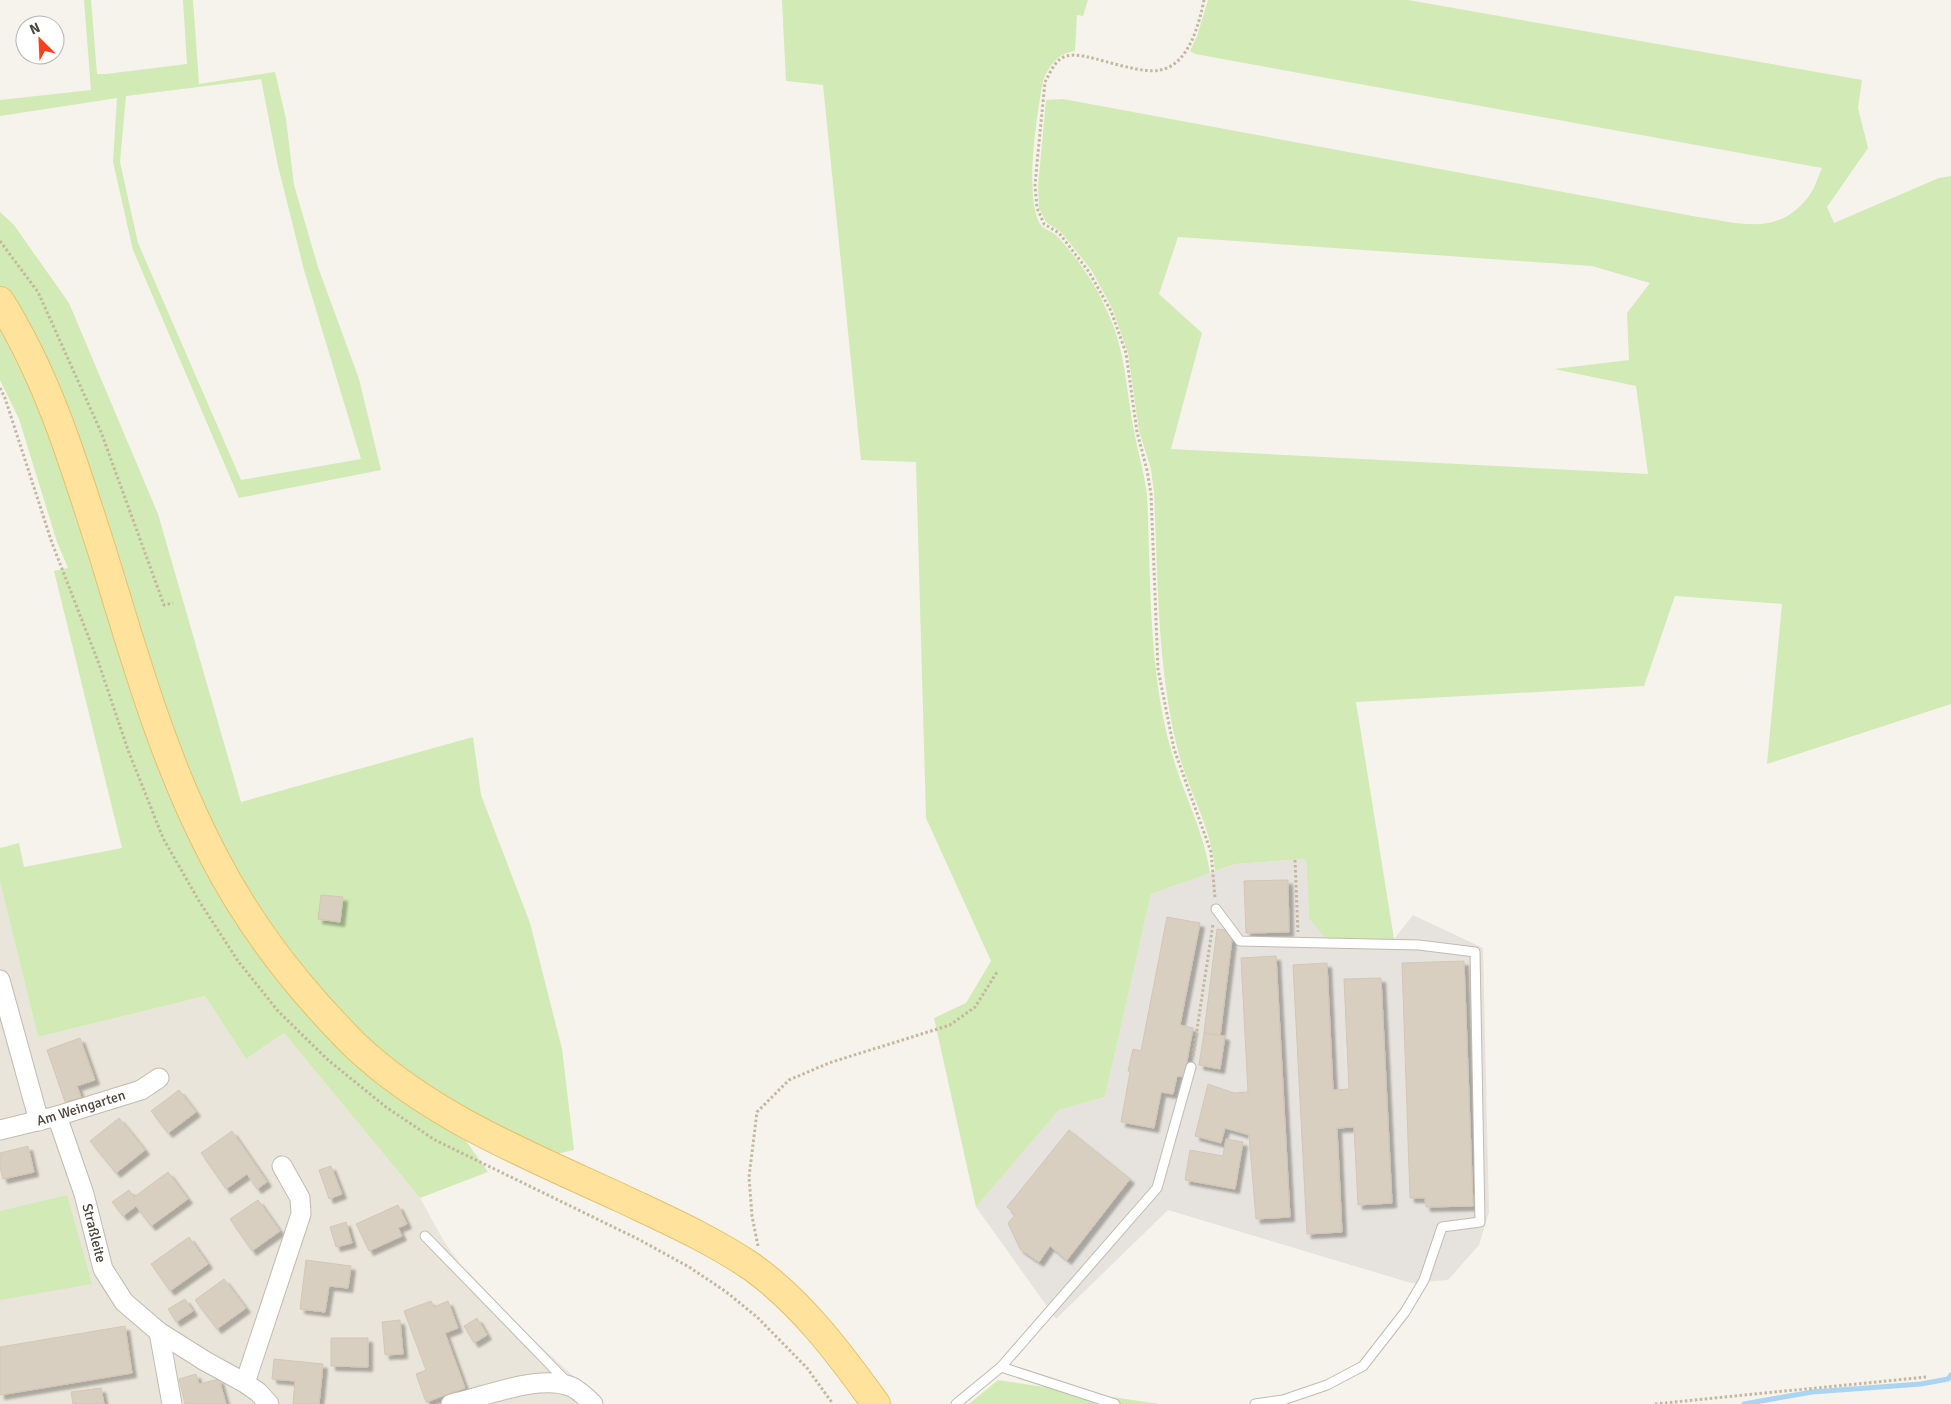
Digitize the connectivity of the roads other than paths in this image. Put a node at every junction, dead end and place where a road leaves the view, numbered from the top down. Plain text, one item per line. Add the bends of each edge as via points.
1 (0, 301) edge
2 (1216, 909) road end
3 (0, 980) edge
4 (1191, 1067) road end
5 (159, 1078) dead end
6 (48, 1118) junction
7 (0, 1130) edge
8 (282, 1166) dead end
9 (425, 1236) dead end
10 (159, 1332) junction
11 (1001, 1367) junction
12 (245, 1383) junction
13 (574, 1388) junction
14 (1283, 1400) junction
15 (172, 1404) edge
16 (269, 1404) edge
17 (451, 1404) edge
18 (593, 1404) edge
19 (876, 1404) edge
20 (956, 1404) edge
21 (1115, 1404) edge
22 (1256, 1404) edge
23 (1298, 1404) edge

1 - 19 main road via 28,350 69,448 146,691 189,805 238,900 282,965 359,1049 422,1097 464,1122 715,1244 751,1267 788,1297 830,1344
2 - 14 lane via 1240,941 1420,944 1475,952 1480,1222 1442,1227 1424,1280 1405,1312 1363,1366 1327,1385
3 - 6 street, Straßleite
4 - 11 lane via 1157,1188
5 - 6 street, Am Weingarten via 140,1090
6 - 7 street, Am Weingarten
6 - 10 street, Straßleite via 84,1194 103,1269 124,1302
8 - 12 street via 300,1198 301,1214
9 - 13 lane
10 - 12 street, Straßleite
10 - 15 street
11 - 20 lane
11 - 21 lane
12 - 16 street, Straßleite
13 - 17 street via 548,1382
13 - 18 street
14 - 22 lane
14 - 23 lane

